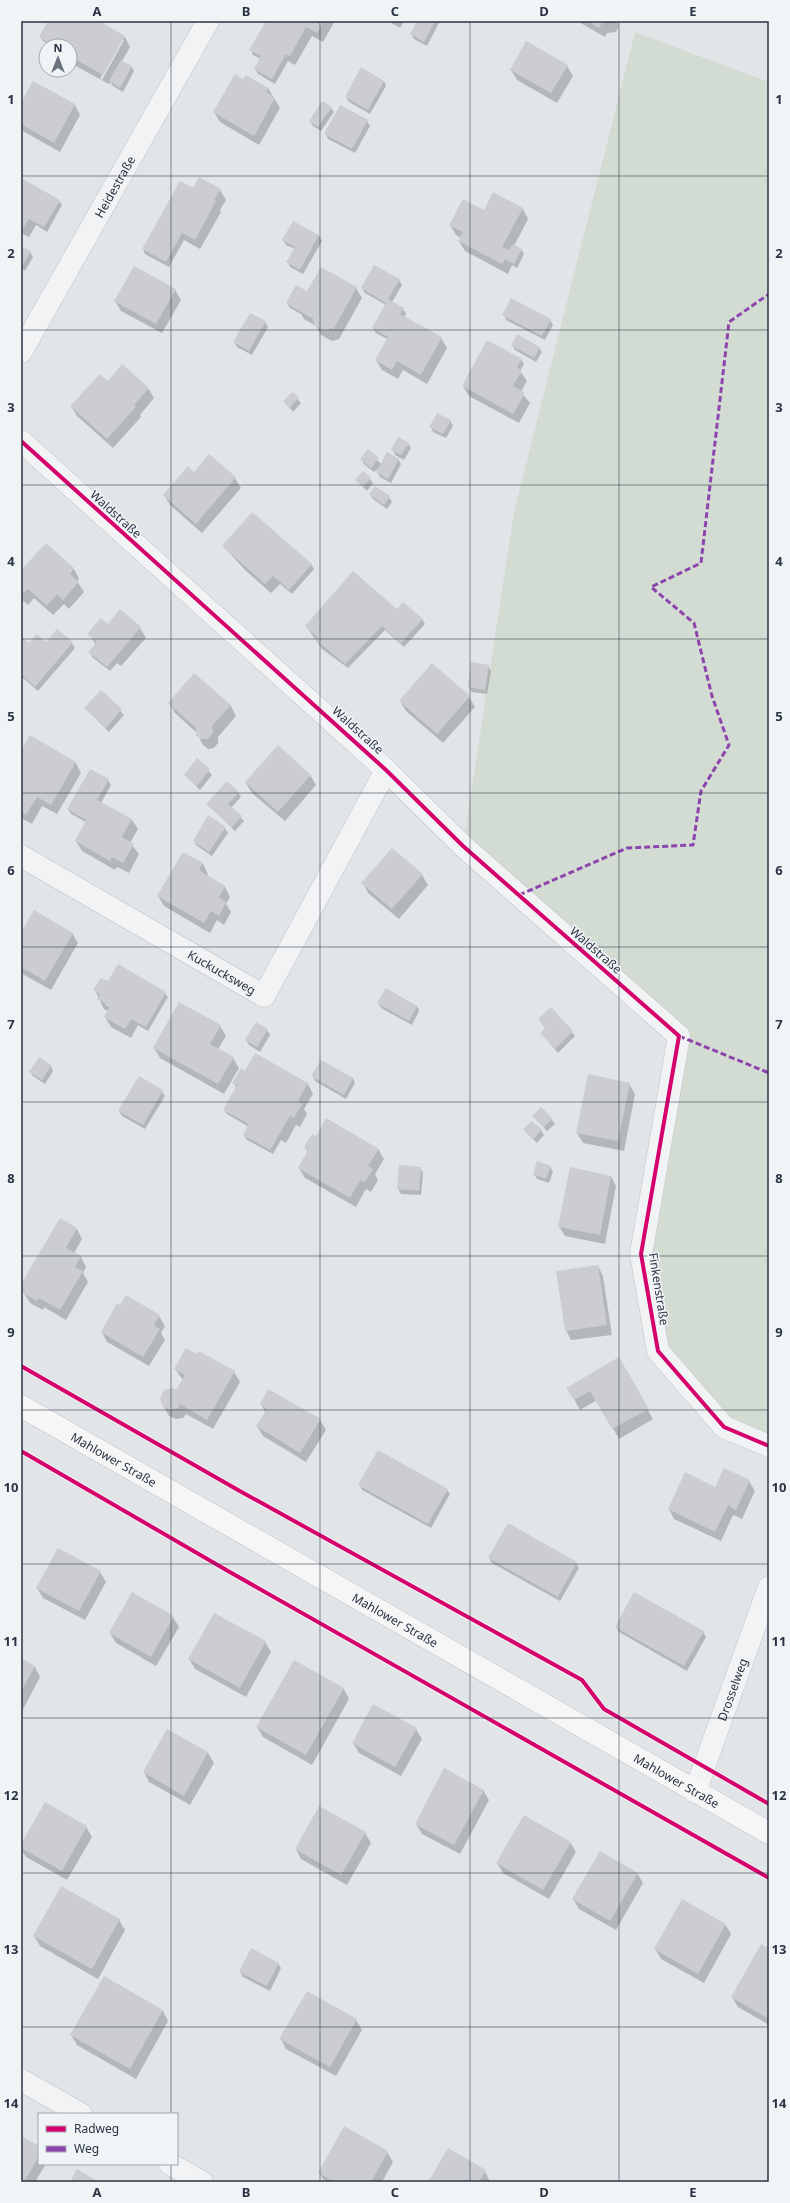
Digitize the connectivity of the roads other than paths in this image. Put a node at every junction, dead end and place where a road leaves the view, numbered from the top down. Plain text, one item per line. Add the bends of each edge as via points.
1 (208, 21) edge
2 (21, 352) edge
3 (21, 441) edge
4 (386, 770) junction
5 (21, 856) edge
6 (679, 1036) joint
7 (21, 1406) edge
8 (769, 1446) edge
9 (769, 1587) edge
10 (695, 1792) junction
11 (769, 1833) edge
12 (21, 2080) edge
13 (79, 2113) edge
14 (172, 2165) edge
15 (202, 2182) edge

1 - 2 street, Heidestraße
3 - 4 street, Waldstraße
4 - 5 street, Kuckucksweg via 264,996
4 - 6 street, Waldstraße via 463,846
6 - 8 street, Finkenstraße via 641,1254 658,1351 724,1427
7 - 10 main road, Mahlower Straße
9 - 10 street, Drosselweg
10 - 11 main road, Mahlower Straße
12 - 13 street
14 - 15 street

